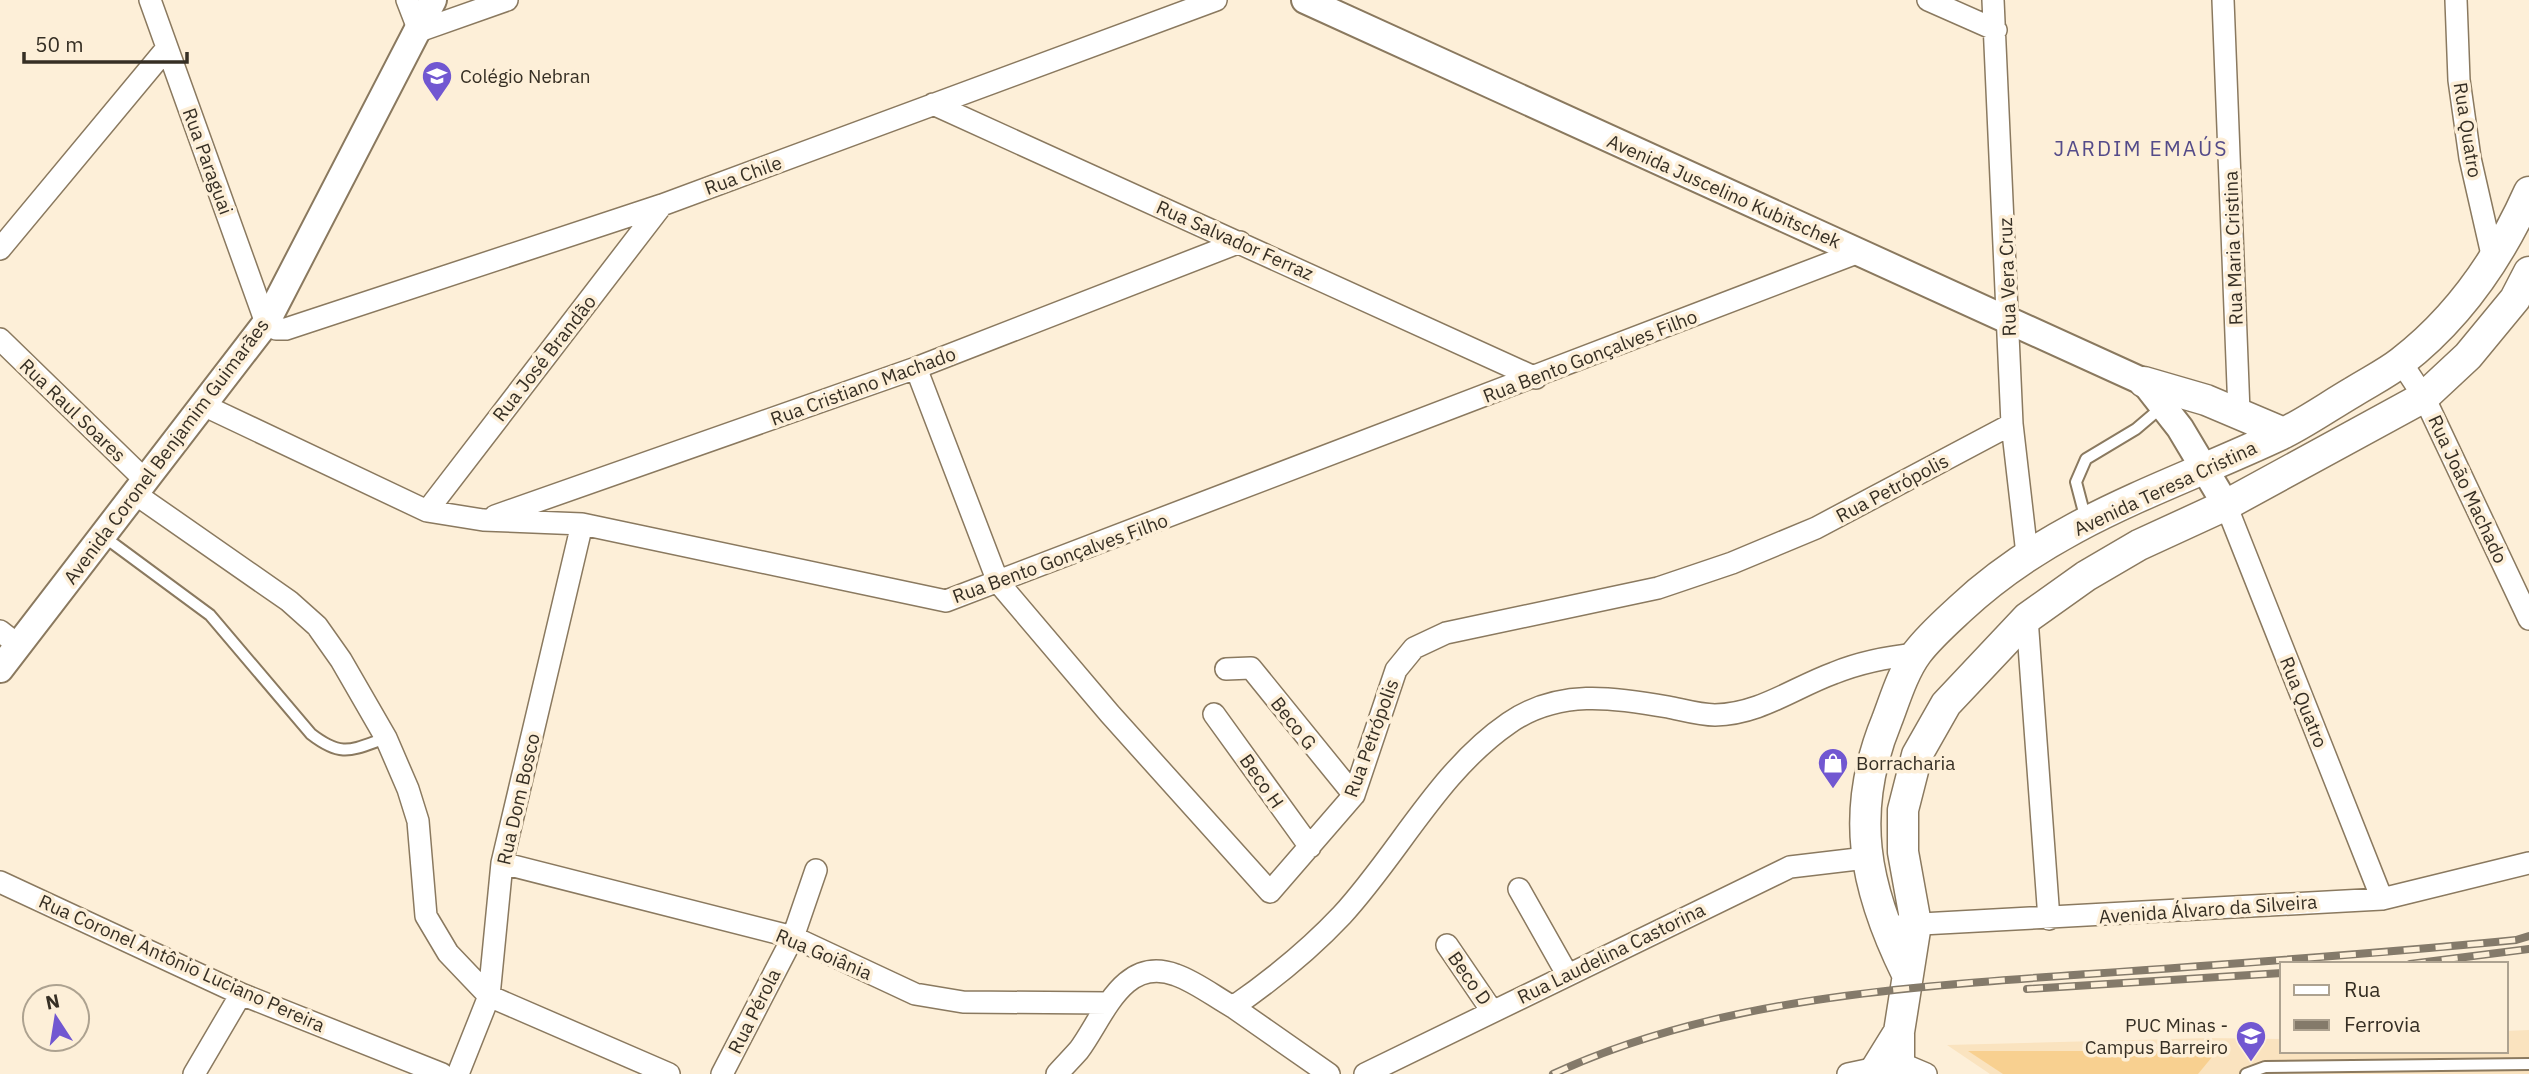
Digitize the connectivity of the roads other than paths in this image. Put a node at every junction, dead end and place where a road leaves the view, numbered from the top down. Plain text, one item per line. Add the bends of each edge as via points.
1 (150, 0) edge
2 (407, 0) edge
3 (433, 0) edge
4 (507, 0) edge
5 (1216, 0) edge
6 (1305, 0) edge
7 (1928, 0) edge
8 (1993, 0) edge
9 (2224, 0) edge
10 (2456, 0) edge
11 (1996, 30) junction
12 (419, 31) junction
13 (167, 48) junction
14 (933, 104) junction
15 (2529, 192) edge
16 (662, 205) junction
17 (1240, 242) junction
18 (0, 249) edge
19 (1859, 252) junction
20 (2493, 259) junction
21 (2529, 272) edge
22 (2010, 319) junction
23 (266, 323) junction
24 (0, 339) edge
25 (2401, 362) junction
26 (916, 368) junction
27 (1536, 378) junction
28 (2144, 382) junction
29 (2424, 397) junction
30 (203, 405) junction
31 (2163, 406) junction
32 (2239, 412) junction
33 (2012, 424) junction
34 (2284, 433) junction
35 (2205, 467) junction
36 (140, 487) junction
37 (2226, 505) junction
38 (427, 511) junction
39 (483, 520) junction
40 (2087, 522) junction
41 (582, 524) junction
42 (102, 536) junction
43 (2027, 554) junction
44 (998, 582) junction
45 (2027, 618) junction
46 (2529, 619) edge
47 (9, 638) edge
48 (1916, 654) junction
49 (0, 669) edge
50 (1226, 669) dead end
51 (1214, 714) dead end
52 (386, 738) junction
53 (1354, 796) junction
54 (1310, 848) junction
55 (1866, 858) junction
56 (502, 863) junction
57 (2529, 863) edge
58 (816, 870) dead end
59 (0, 882) edge
60 (1519, 889) dead end
61 (2382, 898) junction
62 (2049, 919) junction
63 (1916, 924) junction
64 (1884, 926) junction
65 (793, 937) junction
66 (1447, 945) dead end
67 (1567, 974) junction
68 (1907, 974) junction
69 (241, 994) junction
70 (489, 996) junction
71 (1108, 1003) junction
72 (1233, 1007) junction
73 (1492, 1011) junction
74 (2529, 1064) edge
75 (2266, 1070) edge
76 (1887, 1071) edge
77 (194, 1074) edge
78 (442, 1074) edge
79 (458, 1074) edge
80 (669, 1074) edge
81 (722, 1074) edge
82 (1057, 1074) edge
83 (1329, 1074) edge
84 (1365, 1074) edge
85 (2246, 1074) edge

1 - 13 street, Rua Paraguai
2 - 12 street
3 - 12 street, Avenida Coronel Benjamim Guimarães
4 - 12 street
5 - 14 street, Rua Chile
6 - 19 street, Avenida Juscelino Kubitschek
7 - 11 street
8 - 11 street, Rua Vera Cruz
9 - 32 street, Rua Maria Cristina
10 - 20 street, Rua Quatro via 2459,80 2470,158
11 - 22 street, Rua Vera Cruz
12 - 23 street, Avenida Coronel Benjamim Guimarães
13 - 18 street
13 - 23 street, Rua Paraguai
14 - 16 street, Rua Chile
14 - 17 street, Rua Salvador Ferraz
15 - 20 main road, Avenida Teresa Cristina
16 - 23 street, Rua Chile via 286,329
16 - 38 street, Rua José Brandão
17 - 26 street, Rua Cristiano Machado
17 - 27 street, Rua Salvador Ferraz
19 - 22 street, Avenida Juscelino Kubitschek
19 - 27 street, Rua Bento Gonçalves Filho
20 - 25 main road, Avenida Teresa Cristina via 2455,311
21 - 29 main road, Avenida Teresa Cristina via 2515,299 2468,356
22 - 28 street, Avenida Juscelino Kubitschek
22 - 33 street, Rua Vera Cruz
23 - 30 street, Avenida Coronel Benjamim Guimarães
24 - 36 street, Rua Raul Soares
25 - 29 street, Rua João Machado
25 - 34 main road, Avenida Teresa Cristina
26 - 39 street, Rua Cristiano Machado
26 - 44 street, Rua Petrópolis
27 - 44 street, Rua Bento Gonçalves Filho
28 - 31 street
28 - 32 main road
29 - 37 main road, Avenida Teresa Cristina
29 - 46 street, Rua João Machado
30 - 36 street, Avenida Coronel Benjamim Guimarães
30 - 38 street, Rua Bento Gonçalves Filho
31 - 35 street
31 - 40 lane via 2136,429 2086,459 2076,482
32 - 34 main road
33 - 43 street, Rua Vera Cruz
33 - 53 street, Rua Petrópolis via 1816,528 1732,563 1658,588 1446,633 1414,648 1396,670
34 - 35 main road, Avenida Teresa Cristina
35 - 37 street
35 - 40 main road, Avenida Teresa Cristina
36 - 42 street, Avenida Coronel Benjamim Guimarães
36 - 52 street, Rua Raul Soares via 317,626
37 - 45 main road, Avenida Teresa Cristina via 2139,545
37 - 61 street, Rua Quatro
38 - 39 street, Rua Bento Gonçalves Filho
39 - 41 street, Rua Bento Gonçalves Filho
40 - 43 main road, Avenida Teresa Cristina
41 - 44 street, Rua Bento Gonçalves Filho via 946,601
41 - 56 street, Rua Dom Bosco
42 - 47 street, Avenida Coronel Benjamim Guimarães
42 - 52 lane via 210,615 310,734 331,749 347,751
43 - 48 main road, Avenida Teresa Cristina via 1987,584
44 - 54 street, Rua Petrópolis via 1270,892
45 - 62 street
45 - 63 main road, Avenida Teresa Cristina via 1946,704 1917,755 1903,810 1903,852
47 - 49 street, Avenida Coronel Benjamim Guimarães
48 - 55 main road, Avenida Teresa Cristina via 1873,754 1864,803
48 - 72 street via 1872,659 1761,708 1714,715 1579,697 1542,705 1509,723 1465,759 1342,915 1272,979
50 - 53 street, Beco G via 1251,668
51 - 54 street, Beco H
52 - 70 street, Rua Raul Soares via 418,821 426,916 448,953
53 - 54 street, Rua Petrópolis
55 - 64 main road, Avenida Teresa Cristina
55 - 67 street, Rua Laudelina Castorina via 1790,867
56 - 65 street, Rua Goiânia
56 - 70 street, Rua Dom Bosco
57 - 61 street, Avenida Álvaro da Silveira
58 - 65 street, Rua Pérola
59 - 69 street, Rua Coronel Antônio Luciano Pereira
60 - 67 street
61 - 62 street, Avenida Álvaro da Silveira
62 - 63 street, Avenida Álvaro da Silveira
63 - 64 street, Avenida Álvaro da Silveira
63 - 68 main road, Avenida Teresa Cristina
64 - 68 main road, Avenida Teresa Cristina
65 - 71 street, Rua Goiânia via 915,994 963,1002
65 - 81 street, Rua Pérola
66 - 73 street, Beco D
67 - 73 street, Rua Laudelina Castorina
68 - 76 main road via 1899,1031
69 - 77 street
69 - 78 street, Rua Coronel Antônio Luciano Pereira
70 - 79 street, Rua Dom Bosco
70 - 80 street
71 - 72 street via 1140,972 1158,971 1177,975
71 - 82 street
72 - 83 street
73 - 84 street, Rua Laudelina Castorina
74 - 75 lane
75 - 85 lane

